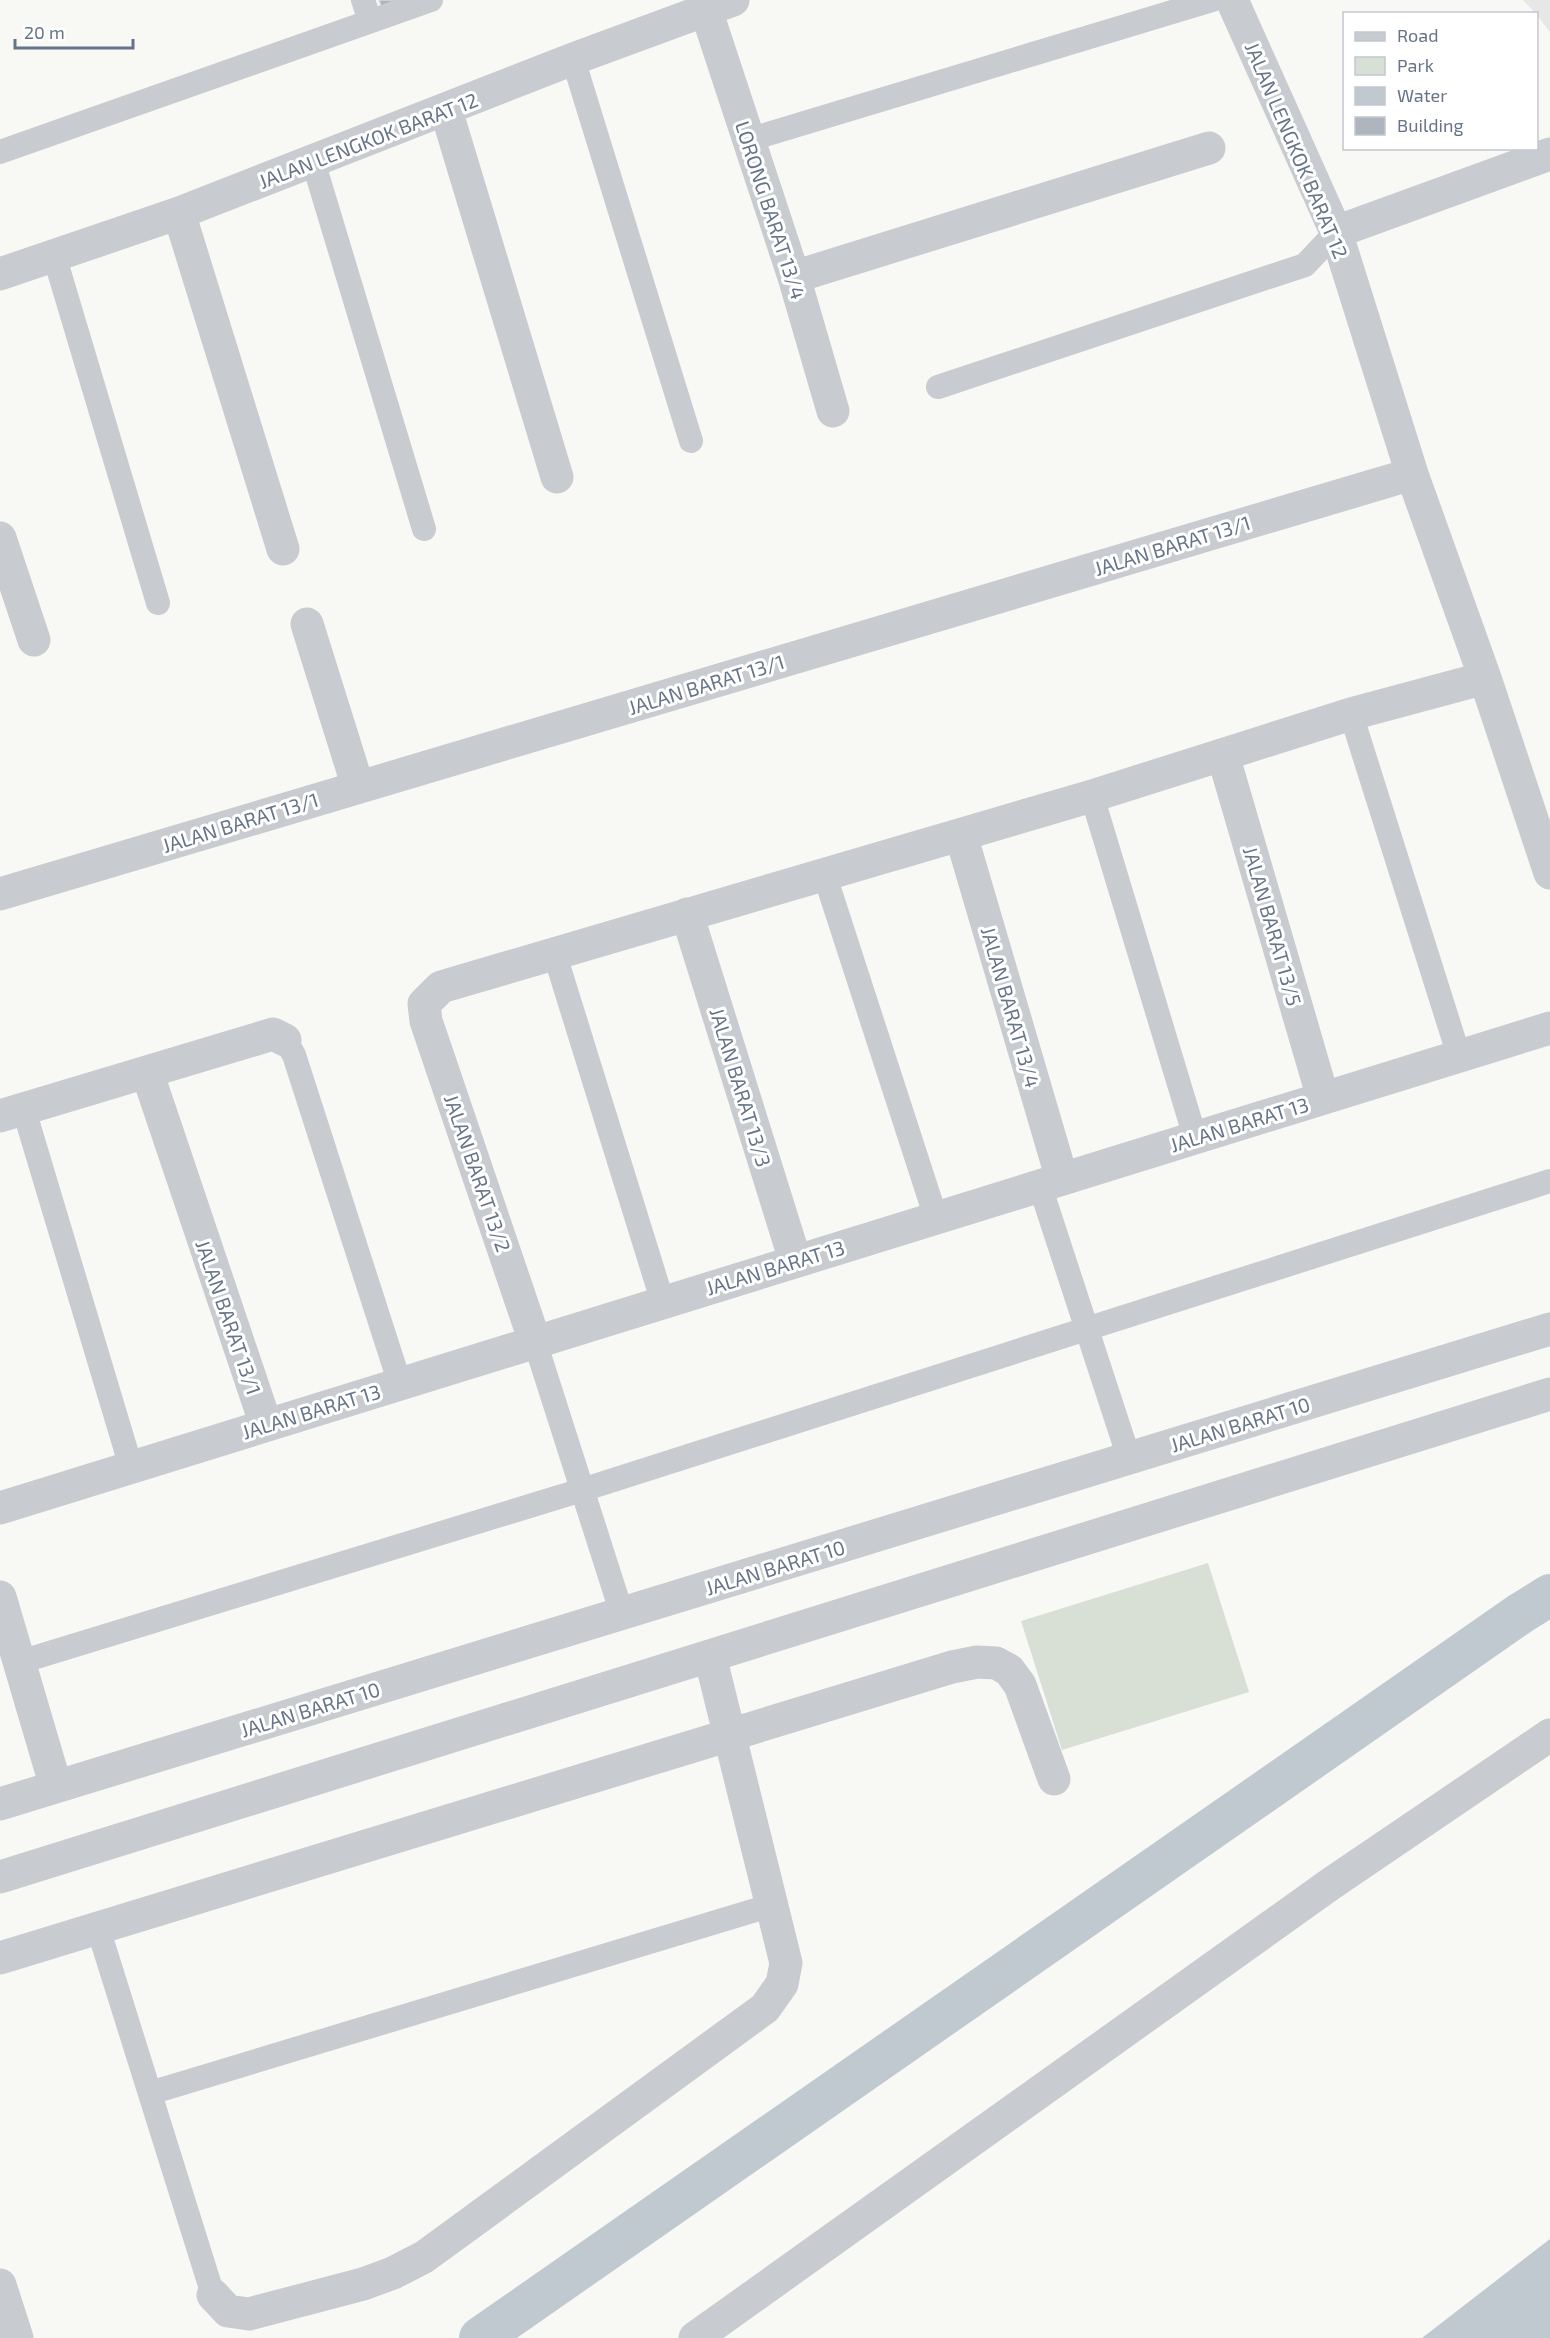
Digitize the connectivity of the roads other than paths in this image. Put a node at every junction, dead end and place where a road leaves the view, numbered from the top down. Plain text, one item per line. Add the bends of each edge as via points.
1 (432, 0) edge
2 (1212, 0) edge
3 (1232, 0) edge
4 (719, 5) edge
5 (366, 10) edge
6 (573, 59) junction
7 (446, 110) junction
8 (748, 140) junction
9 (1209, 148) dead end
10 (0, 152) edge
11 (1550, 154) edge
12 (313, 161) junction
13 (179, 213) junction
14 (1336, 232) junction
15 (54, 255) junction
16 (0, 274) edge
17 (794, 277) junction
18 (938, 387) dead end
19 (833, 411) dead end
20 (691, 441) dead end
21 (1412, 474) junction
22 (557, 477) dead end
23 (424, 529) dead end
24 (0, 538) edge
25 (283, 549) dead end
26 (158, 603) dead end
27 (307, 624) dead end
28 (34, 640) dead end
29 (1485, 678) junction
30 (1351, 714) junction
31 (1223, 755) junction
32 (358, 787) junction
33 (1092, 796) junction
34 (961, 835) junction
35 (825, 873) junction
36 (1550, 873) edge
37 (0, 894) edge
38 (687, 914) junction
39 (555, 955) junction
40 (1550, 1028) edge
41 (285, 1040) joint
42 (1459, 1056) junction
43 (147, 1072) junction
44 (1323, 1098) junction
45 (12, 1113) edge
46 (1195, 1137) junction
47 (1550, 1181) edge
48 (1051, 1182) junction
49 (936, 1218) junction
50 (795, 1260) junction
51 (663, 1303) junction
52 (1087, 1329) junction
53 (1550, 1329) edge
54 (535, 1342) junction
55 (400, 1384) junction
56 (1550, 1394) edge
57 (266, 1425) junction
58 (1129, 1458) junction
59 (131, 1467) junction
60 (582, 1490) junction
61 (0, 1508) edge
62 (0, 1596) edge
63 (622, 1614) junction
64 (10, 1646) edge
65 (710, 1656) junction
66 (730, 1735) junction
67 (1550, 1735) edge
68 (1054, 1779) dead end
69 (56, 1787) junction
70 (0, 1804) edge
71 (0, 1877) edge
72 (772, 1905) junction
73 (98, 1928) junction
74 (0, 1958) edge
75 (150, 2093) junction
76 (0, 2285) edge
77 (213, 2295) joint
78 (17, 2338) edge
79 (695, 2338) edge

1 - 5 lane
2 - 8 lane
3 - 14 street, JALAN LENGKOK BARAT 12
4 - 6 street, JALAN LENGKOK BARAT 12
4 - 8 street, LORONG BARAT 13/4
5 - 10 lane
6 - 7 street, JALAN LENGKOK BARAT 12
6 - 20 lane
7 - 12 street, JALAN LENGKOK BARAT 12
7 - 22 street
8 - 17 street, LORONG BARAT 13/4
9 - 17 street
11 - 14 street
12 - 13 street, JALAN LENGKOK BARAT 12
12 - 23 lane
13 - 15 street, JALAN LENGKOK BARAT 12
13 - 25 street
14 - 18 lane via 1305,265
14 - 21 street, JALAN LENGKOK BARAT 12
15 - 16 street, JALAN LENGKOK BARAT 12
15 - 26 lane
17 - 19 street, LORONG BARAT 13/4
21 - 29 street, JALAN LENGKOK BARAT 12
21 - 32 street, JALAN BARAT 13/1
24 - 28 street
27 - 32 street
29 - 30 street
29 - 36 street, JALAN LENGKOK BARAT 12
30 - 31 street
30 - 42 lane
31 - 33 street
31 - 44 street, JALAN BARAT 13/5
32 - 37 street, JALAN BARAT 13/1
33 - 34 street
33 - 46 lane
34 - 35 street
34 - 48 street, JALAN BARAT 13/4
35 - 38 street
35 - 49 lane
38 - 39 street
38 - 50 street, JALAN BARAT 13/3
39 - 51 lane
39 - 54 street, JALAN BARAT 13/2 via 441,987 423,1004
40 - 42 street, JALAN BARAT 13
41 - 43 street via 273,1034
41 - 55 lane via 294,1055
42 - 44 street, JALAN BARAT 13
43 - 45 street
43 - 57 street, JALAN BARAT 13/1
44 - 46 street, JALAN BARAT 13
45 - 59 lane
46 - 48 street, JALAN BARAT 13
47 - 52 lane
48 - 49 street, JALAN BARAT 13
48 - 52 lane
49 - 50 street, JALAN BARAT 13
50 - 51 street, JALAN BARAT 13
51 - 54 street, JALAN BARAT 13
52 - 58 lane
52 - 60 lane
53 - 58 street, JALAN BARAT 10
54 - 55 street, JALAN BARAT 13
54 - 60 lane
55 - 57 street, JALAN BARAT 13
56 - 65 street
57 - 59 street, JALAN BARAT 13
58 - 63 street, JALAN BARAT 10
59 - 61 street, JALAN BARAT 13
60 - 63 lane
60 - 64 lane
62 - 64 street
63 - 69 street, JALAN BARAT 10
64 - 69 street
65 - 66 street
65 - 71 street
66 - 68 street via 952,1667 996,1663 1009,1670 1020,1685
66 - 72 street
66 - 73 street
67 - 79 street via 1332,1883
69 - 70 street, JALAN BARAT 10
72 - 75 lane
72 - 77 street via 786,1963 782,1984 765,2008 424,2257 363,2284 249,2314 228,2311
73 - 74 street
73 - 75 lane
75 - 77 lane
76 - 78 street

